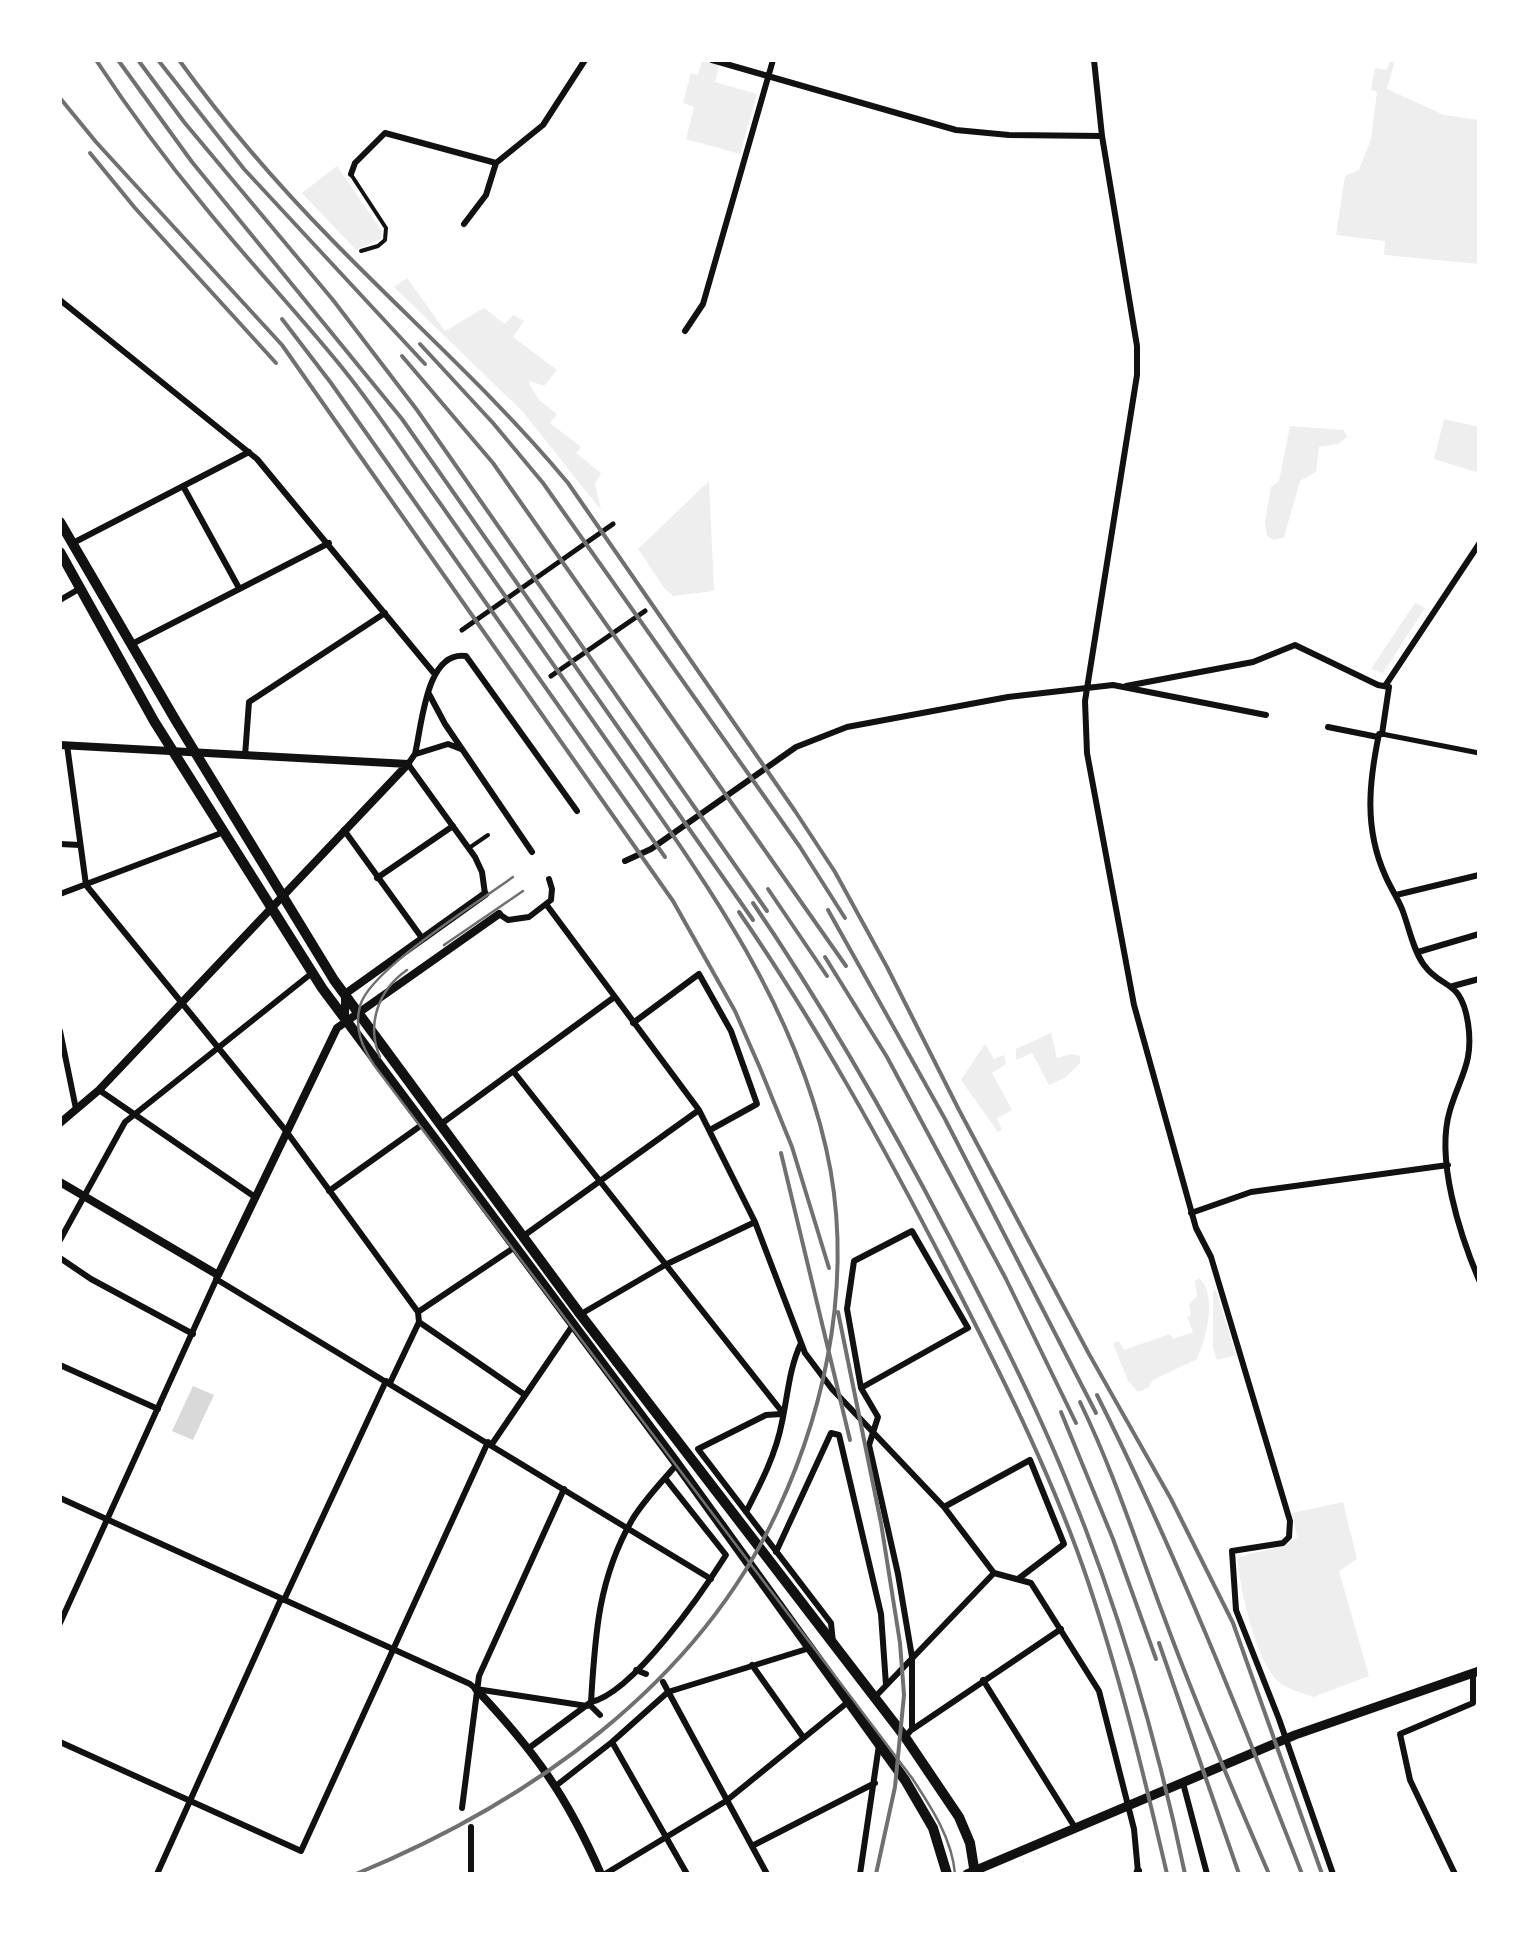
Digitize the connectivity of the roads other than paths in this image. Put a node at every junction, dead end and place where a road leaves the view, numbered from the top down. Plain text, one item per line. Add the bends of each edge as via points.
1 (585, 60) edge
2 (712, 60) edge
3 (773, 60) edge
4 (1094, 60) edge
5 (768, 76) junction
6 (1102, 136) junction
7 (496, 163) junction
8 (351, 174) joint
9 (464, 224) dead end
10 (361, 250) dead end
11 (60, 300) edge
12 (685, 330) dead end
13 (249, 452) junction
14 (183, 486) junction
15 (60, 522) edge
16 (612, 524) dead end
17 (329, 543) junction
18 (72, 544) junction
19 (1479, 544) edge
20 (60, 552) edge
21 (239, 588) junction
22 (80, 589) junction
23 (60, 600) edge
24 (645, 611) dead end
25 (385, 612) junction
26 (462, 630) dead end
27 (132, 644) junction
28 (433, 672) junction
29 (552, 676) dead end
30 (1126, 686) junction
31 (1087, 687) junction
32 (1387, 687) junction
33 (429, 692) junction
34 (1266, 715) dead end
35 (1328, 726) dead end
36 (1380, 735) junction
37 (64, 745) edge
38 (462, 749) junction
39 (174, 752) junction
40 (195, 753) junction
41 (415, 754) junction
42 (1479, 754) edge
43 (245, 756) junction
44 (408, 764) junction
45 (577, 811) dead end
46 (453, 826) junction
47 (344, 830) junction
48 (225, 832) junction
49 (488, 835) dead end
50 (60, 844) edge
51 (80, 845) junction
52 (469, 848) junction
53 (532, 852) dead end
54 (624, 860) dead end
55 (1479, 875) edge
56 (378, 878) junction
57 (549, 879) dead end
58 (86, 885) junction
59 (60, 894) edge
60 (485, 894) joint
61 (1396, 895) junction
62 (282, 896) junction
63 (546, 904) junction
64 (272, 907) junction
65 (499, 914) joint
66 (1479, 934) edge
67 (422, 938) junction
68 (1418, 952) junction
69 (312, 973) junction
70 (1479, 979) edge
71 (1453, 986) junction
72 (345, 994) junction
73 (614, 998) junction
74 (180, 1004) junction
75 (358, 1012) junction
76 (345, 1021) junction
77 (632, 1023) junction
78 (60, 1032) edge
79 (217, 1048) junction
80 (513, 1071) junction
81 (99, 1090) junction
82 (77, 1110) junction
83 (699, 1110) junction
84 (134, 1114) junction
85 (60, 1122) edge
86 (423, 1124) junction
87 (440, 1124) junction
88 (286, 1130) junction
89 (710, 1130) junction
90 (1448, 1165) junction
91 (599, 1181) junction
92 (60, 1182) edge
93 (329, 1191) junction
94 (83, 1196) junction
95 (255, 1197) junction
96 (1191, 1212) junction
97 (755, 1222) junction
98 (522, 1237) junction
99 (60, 1240) edge
100 (515, 1247) junction
101 (60, 1258) edge
102 (666, 1265) junction
103 (217, 1277) junction
104 (1479, 1280) edge
105 (418, 1312) junction
106 (580, 1314) junction
107 (419, 1322) junction
108 (574, 1326) junction
109 (193, 1334) junction
110 (802, 1342) junction
111 (60, 1365) edge
112 (388, 1382) junction
113 (861, 1388) junction
114 (525, 1394) junction
115 (158, 1409) junction
116 (783, 1414) junction
117 (874, 1431) junction
118 (490, 1443) junction
119 (698, 1449) junction
120 (688, 1458) junction
121 (677, 1464) junction
122 (665, 1478) junction
123 (564, 1489) junction
124 (60, 1498) edge
125 (944, 1507) junction
126 (746, 1512) junction
127 (107, 1520) junction
128 (628, 1529) junction
129 (776, 1552) junction
130 (994, 1573) junction
131 (711, 1579) junction
132 (1018, 1580) junction
133 (282, 1599) junction
134 (60, 1623) edge
135 (1061, 1629) junction
136 (833, 1643) junction
137 (810, 1648) junction
138 (393, 1649) junction
139 (912, 1657) junction
140 (752, 1665) junction
141 (636, 1670) junction
142 (1476, 1672) edge
143 (646, 1674) dead end
144 (983, 1680) junction
145 (663, 1682) dead end
146 (886, 1686) junction
147 (476, 1689) junction
148 (668, 1692) junction
149 (875, 1697) junction
150 (849, 1701) junction
151 (589, 1704) junction
152 (600, 1715) dead end
153 (909, 1733) junction
154 (614, 1736) junction
155 (804, 1736) junction
156 (1286, 1738) junction
157 (60, 1742) edge
158 (879, 1743) junction
159 (529, 1748) junction
160 (875, 1783) junction
161 (1183, 1783) junction
162 (556, 1785) junction
163 (191, 1802) junction
164 (726, 1802) junction
165 (1129, 1807) junction
166 (462, 1808) dead end
167 (471, 1827) dead end
168 (1077, 1830) junction
169 (667, 1836) junction
170 (752, 1846) junction
171 (973, 1873) edge
172 (1138, 1873) edge
173 (157, 1874) edge
174 (471, 1874) edge
175 (603, 1874) edge
176 (687, 1874) edge
177 (767, 1874) edge
178 (860, 1874) edge
179 (946, 1874) edge
180 (1207, 1874) edge
181 (1333, 1874) edge
182 (1454, 1874) edge

1 - 7 street via 543,125
2 - 5 street
3 - 5 street
4 - 6 street
5 - 6 street via 956,130
5 - 12 street via 703,304
6 - 31 street via 1137,375
7 - 8 street via 385,133
7 - 9 street via 486,195
8 - 10 lane via 386,228 385,240
11 - 13 street
13 - 14 street
13 - 17 street
14 - 18 street
14 - 21 street
15 - 18 main road
16 - 26 street
17 - 21 street
17 - 25 street
18 - 27 main road
19 - 32 street
20 - 22 main road
21 - 27 street
22 - 23 street
22 - 39 main road
24 - 29 street
25 - 28 street
25 - 43 street via 249,702
27 - 40 main road
28 - 33 street
28 - 45 street via 452,656 466,656
30 - 31 street
30 - 32 street via 1253,662 1295,646
30 - 34 street
31 - 54 street via 847,727 804,743 652,849
31 - 96 street via 1086,752 1134,1006
32 - 36 street
33 - 38 street
33 - 41 street
35 - 36 street
36 - 42 street
36 - 61 street via 1368,811
37 - 39 street
37 - 51 street
38 - 41 street via 448,744
38 - 53 street
39 - 40 street
39 - 48 main road
40 - 43 street
40 - 62 main road
41 - 44 street
43 - 44 street
44 - 46 street
44 - 47 street
46 - 52 street
46 - 56 street
47 - 56 street
47 - 62 street
48 - 58 street
48 - 64 main road
49 - 52 lane
50 - 51 street
51 - 58 street
52 - 60 street
55 - 61 street
56 - 67 street
57 - 63 street via 553,894
58 - 59 street
58 - 74 street
60 - 67 street
61 - 68 street
62 - 64 street
62 - 72 main road
63 - 65 street via 522,920
63 - 73 street
64 - 69 main road
64 - 74 street
65 - 75 street
66 - 68 street
67 - 72 street
68 - 71 street via 1427,970
69 - 76 main road
69 - 79 street
70 - 71 street
71 - 90 street via 1465,1008 1469,1052 1450,1110
72 - 75 main road
72 - 76 street
73 - 77 street
73 - 80 street
74 - 79 street
74 - 81 street
75 - 76 street
75 - 87 main road
76 - 86 main road
76 - 88 street via 329,1040
77 - 83 street
77 - 89 street via 699,974 731,1032 758,1104
78 - 82 street
79 - 84 street
79 - 88 street
80 - 87 street
80 - 91 street
81 - 82 street
81 - 84 street
82 - 85 street
83 - 89 street
83 - 91 street
84 - 94 street
84 - 95 street
86 - 93 street
86 - 100 main road
87 - 98 main road
88 - 93 street
88 - 95 street
89 - 97 street
90 - 96 street via 1251,1192
90 - 104 street
91 - 98 street
91 - 102 street
92 - 94 street
93 - 105 street
94 - 99 street
94 - 103 street
95 - 103 street
96 - 156 street via 1211,1257 1290,1521 1284,1543 1232,1550 1236,1610
97 - 102 street
97 - 110 street
98 - 106 main road
100 - 105 street
100 - 108 main road
101 - 109 street
102 - 106 street
102 - 116 street
103 - 109 street
103 - 112 street
105 - 107 street
106 - 120 main road
107 - 112 street
107 - 114 street
108 - 114 street
108 - 121 main road
109 - 115 street
110 - 116 street
110 - 117 street via 832,1389
111 - 115 street
112 - 118 street
112 - 133 street
113 - 113 street via 847,1309 854,1261 912,1231 968,1328
113 - 117 street via 878,1418
114 - 118 street
115 - 127 street
116 - 119 street via 766,1415
116 - 126 street via 768,1468
117 - 125 street
117 - 139 street via 869,1446
118 - 123 street
118 - 138 street
119 - 120 street
119 - 126 street
120 - 136 main road
121 - 122 street
121 - 137 main road
122 - 128 street
122 - 131 street via 726,1555
123 - 128 street
123 - 147 street
124 - 127 street
125 - 130 street
125 - 132 street via 1030,1460 1064,1544
126 - 129 street
127 - 133 street
127 - 134 street
128 - 131 street
128 - 151 street via 597,1612
129 - 136 street via 831,1623
129 - 146 street via 831,1433 840,1435 881,1614
130 - 132 street
130 - 139 street
131 - 141 street
132 - 135 street via 1031,1583
133 - 138 street
133 - 163 street
135 - 144 street
135 - 165 street via 1099,1691
136 - 149 main road
137 - 140 street
137 - 150 main road
138 - 147 street
138 - 163 street via 301,1852
139 - 146 street
139 - 153 street
140 - 148 street
140 - 155 street
141 - 143 street
141 - 151 street via 604,1700
142 - 156 main road
142 - 182 street via 1474,1703 1400,1734 1410,1780
144 - 153 street
144 - 168 street
145 - 148 street
146 - 149 street
147 - 151 street
147 - 159 street
147 - 166 street
148 - 154 street
148 - 164 street
149 - 153 main road
150 - 155 street
150 - 158 main road
151 - 152 street
151 - 159 street
153 - 171 main road via 959,1818
154 - 162 street
154 - 169 street
155 - 164 street
156 - 161 main road
156 - 181 street
157 - 163 street
158 - 160 street
158 - 179 main road via 923,1807
159 - 162 street
160 - 170 street
160 - 178 street
161 - 165 main road
161 - 180 street
162 - 175 street
163 - 173 street
164 - 169 street
164 - 170 street
165 - 168 main road
165 - 172 street
167 - 174 street
168 - 171 main road
169 - 175 street
169 - 176 street
170 - 177 street

